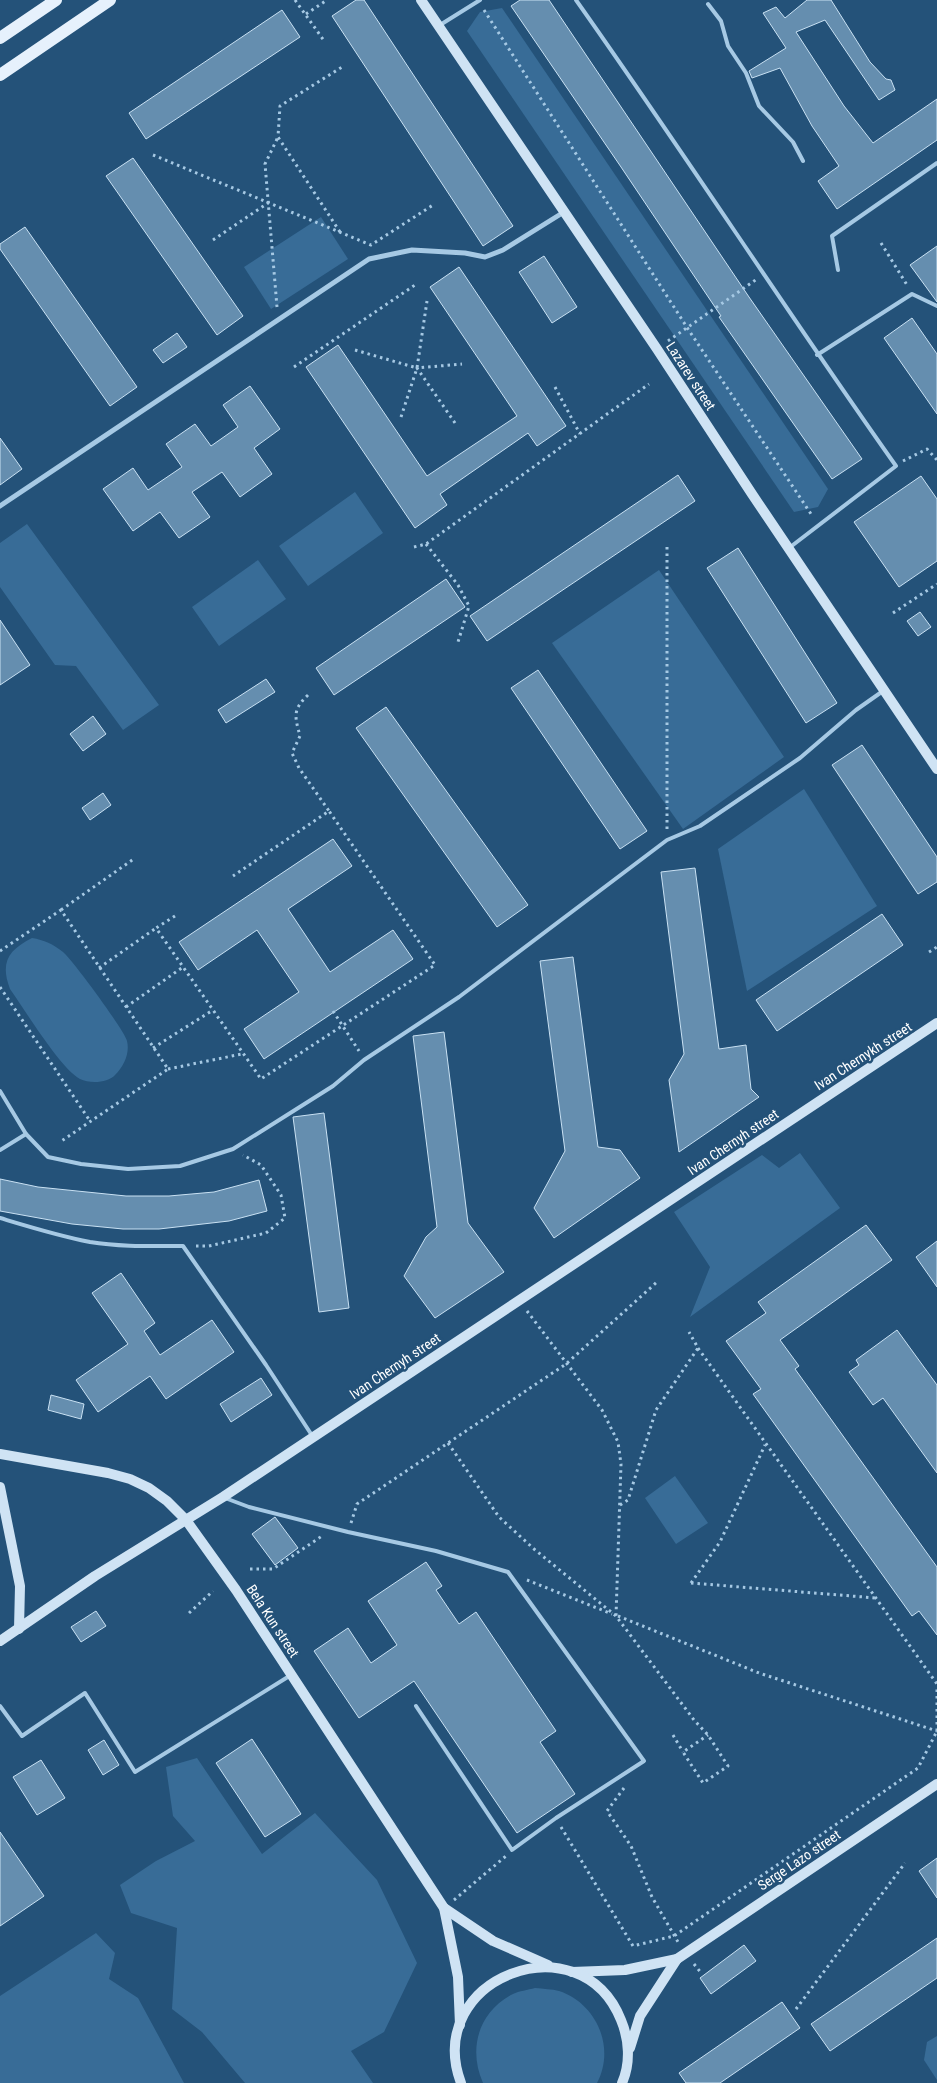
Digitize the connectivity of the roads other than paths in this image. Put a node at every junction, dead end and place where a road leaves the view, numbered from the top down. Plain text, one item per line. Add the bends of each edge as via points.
1 (56, 0) edge
2 (110, 0) edge
3 (421, 0) edge
4 (479, 0) edge
5 (576, 0) edge
6 (708, 4) dead end
7 (438, 26) junction
8 (0, 38) edge
9 (0, 75) edge
10 (803, 161) dead end
11 (937, 162) edge
12 (565, 212) junction
13 (838, 270) dead end
14 (937, 306) edge
15 (817, 355) junction
16 (0, 506) edge
17 (789, 548) junction
18 (883, 691) junction
19 (937, 769) edge
20 (937, 1023) edge
21 (0, 1091) edge
22 (26, 1134) junction
23 (0, 1150) edge
24 (0, 1218) edge
25 (519, 1301) joint
26 (313, 1437) junction
27 (0, 1454) edge
28 (0, 1487) edge
29 (223, 1497) junction
30 (186, 1520) junction
31 (19, 1629) junction
32 (0, 1642) edge
33 (291, 1675) junction
34 (0, 1706) edge
35 (416, 1706) dead end
36 (937, 1784) edge
37 (444, 1908) junction
38 (682, 1956) junction
39 (555, 1968) junction
40 (572, 1972) junction
41 (460, 2025) junction
42 (628, 2053) junction
43 (623, 2082) edge
44 (460, 2083) edge

1 - 8 main road
2 - 9 main road
3 - 7 street, Lazarev street
4 - 7 lane
5 - 15 lane
6 - 10 lane via 721,20 728,46 746,73 759,106 793,142
7 - 12 street, Lazarev street
11 - 13 lane via 832,236
12 - 16 street via 503,250 485,257 412,250 369,259
12 - 17 street, Lazarev street
14 - 15 lane via 912,294
15 - 17 lane via 896,466
17 - 18 street, Lazarev street
18 - 19 street, Lazarev street
18 - 22 lane via 800,758 700,826 667,840 459,997 364,1060 333,1086 233,1149 180,1166 128,1169 48,1157
20 - 25 street, Ivan Chernykh street
21 - 22 lane
22 - 23 lane
24 - 26 lane via 92,1242 183,1246
25 - 26 street, Ivan Chernyh street
26 - 29 street, Ivan Chernyh street
27 - 30 street, Bela Kun street via 130,1479 167,1501
28 - 31 street via 20,1586
29 - 30 street, Ivan Chernyh street
29 - 35 lane via 249,1507 436,1551 508,1572 644,1761 512,1850
30 - 31 street, Ivan Chernyh street via 95,1576
30 - 33 street, Bela Kun street
31 - 32 street, Ivan Chernyh street
33 - 34 lane via 135,1772 85,1693 22,1736
33 - 37 street, Bela Kun street
36 - 38 street, Serge Lazo street
37 - 39 street, Bela Kun street via 494,1941
37 - 41 street, Bela Kun street via 458,1977
38 - 40 street, Serge Lazo street via 624,1970
38 - 42 street, Serge Lazo street via 640,2016
39 - 40 street
39 - 41 street via 522,1969 505,1974 472,2002
40 - 42 street via 601,1990 612,2003 624,2027
41 - 44 street via 455,2051
42 - 43 street

